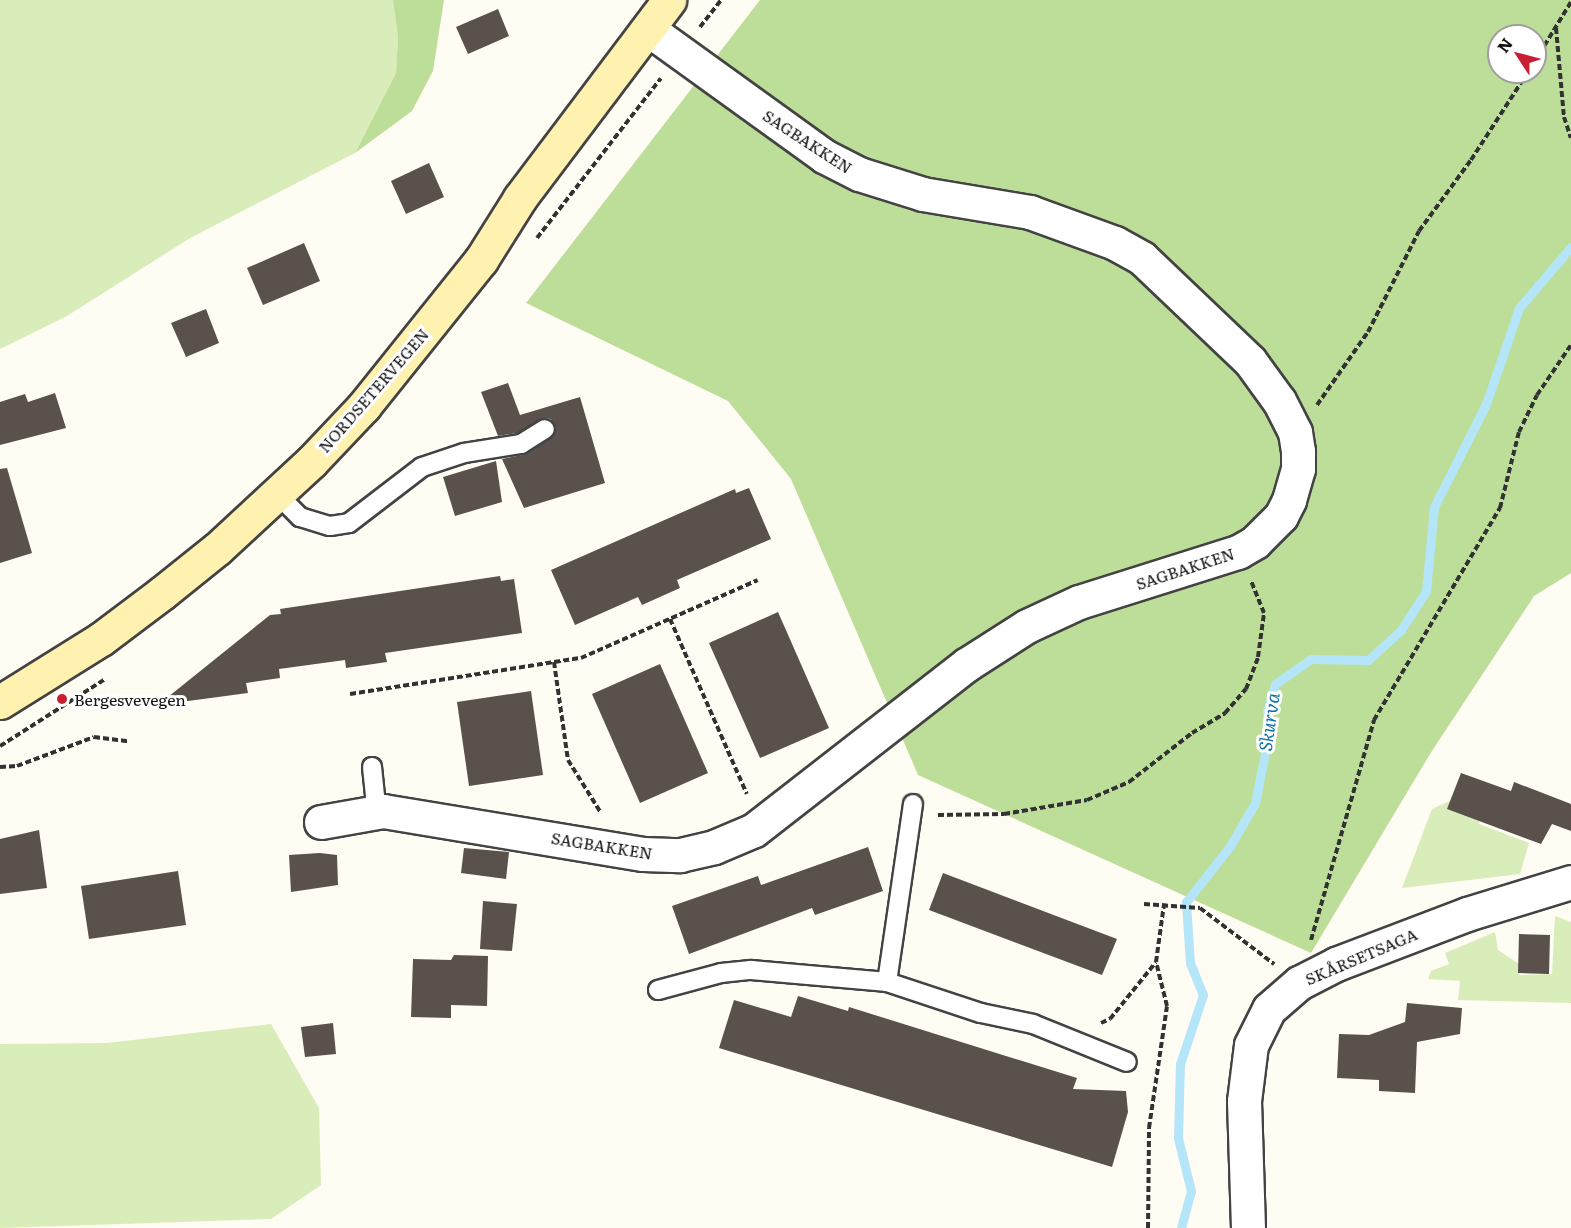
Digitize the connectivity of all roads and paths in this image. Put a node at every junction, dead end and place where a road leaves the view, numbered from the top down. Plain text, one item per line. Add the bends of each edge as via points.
1 (669, 0) edge
2 (1571, 2) edge
3 (1556, 28) junction
4 (648, 29) junction
5 (1547, 42) edge
6 (1520, 84) edge
7 (1571, 138) edge
8 (1571, 345) edge
9 (545, 429) dead end
10 (1295, 432) junction
11 (277, 494) junction
12 (1238, 552) junction
13 (758, 580) dead end
14 (670, 619) junction
15 (554, 662) junction
16 (350, 694) dead end
17 (0, 702) edge
18 (128, 741) dead end
19 (0, 767) edge
20 (372, 767) dead end
21 (913, 804) dead end
22 (383, 811) junction
23 (936, 815) dead end
24 (321, 822) dead end
25 (760, 825) junction
26 (626, 851) junction
27 (1571, 882) edge
28 (1144, 904) dead end
29 (1164, 904) junction
30 (1156, 962) junction
31 (887, 982) junction
32 (1299, 983) junction
33 (658, 990) dead end
34 (1078, 1043) junction
35 (1127, 1062) dead end
36 (1148, 1228) edge
37 (1248, 1228) edge

1 - 4 main road, NORDSETERVEGEN
2 - 3 path
3 - 5 path
3 - 7 path via 1564,117
4 - 10 street, SAGBAKKEN via 824,156 859,174 883,185 922,194 1030,212 1115,243 1143,258 1250,361 1279,401
4 - 11 main road, NORDSETERVEGEN via 520,198 481,260 364,406
6 - 10 path via 1419,231 1368,332
8 - 32 path via 1537,394 1519,432 1500,508 1374,720
9 - 11 lane via 521,444 464,453 422,467 349,523 330,526 300,517
10 - 12 street, SAGBAKKEN via 1298,469 1289,500 1281,516 1255,542
11 - 17 main road, NORDSETERVEGEN via 217,549 101,639
12 - 23 path via 1264,613 1258,657 1246,689 1225,713 1192,733 1129,782 1087,800 1004,813
12 - 25 street, SAGBAKKEN via 1079,602 1028,626 966,664
13 - 14 path
14 - 15 path via 581,658
14 - 25 path
15 - 16 path
15 - 26 path via 568,760
18 - 19 path via 94,737 17,766
20 - 22 lane via 375,798
21 - 31 lane
22 - 24 street, SAGBAKKEN
22 - 26 street, SAGBAKKEN
25 - 26 street, SAGBAKKEN via 714,846 680,855
27 - 32 street, SKÅRSETSAGA via 1391,941
28 - 29 path
29 - 30 path
29 - 32 path via 1200,908
30 - 34 path via 1110,1019 1085,1029
30 - 36 path via 1167,1006 1149,1128
31 - 33 lane via 750,970 721,973
31 - 34 lane via 981,1013 1033,1024
32 - 37 street, SKÅRSETSAGA via 1269,1010 1251,1044 1244,1101
34 - 35 lane

